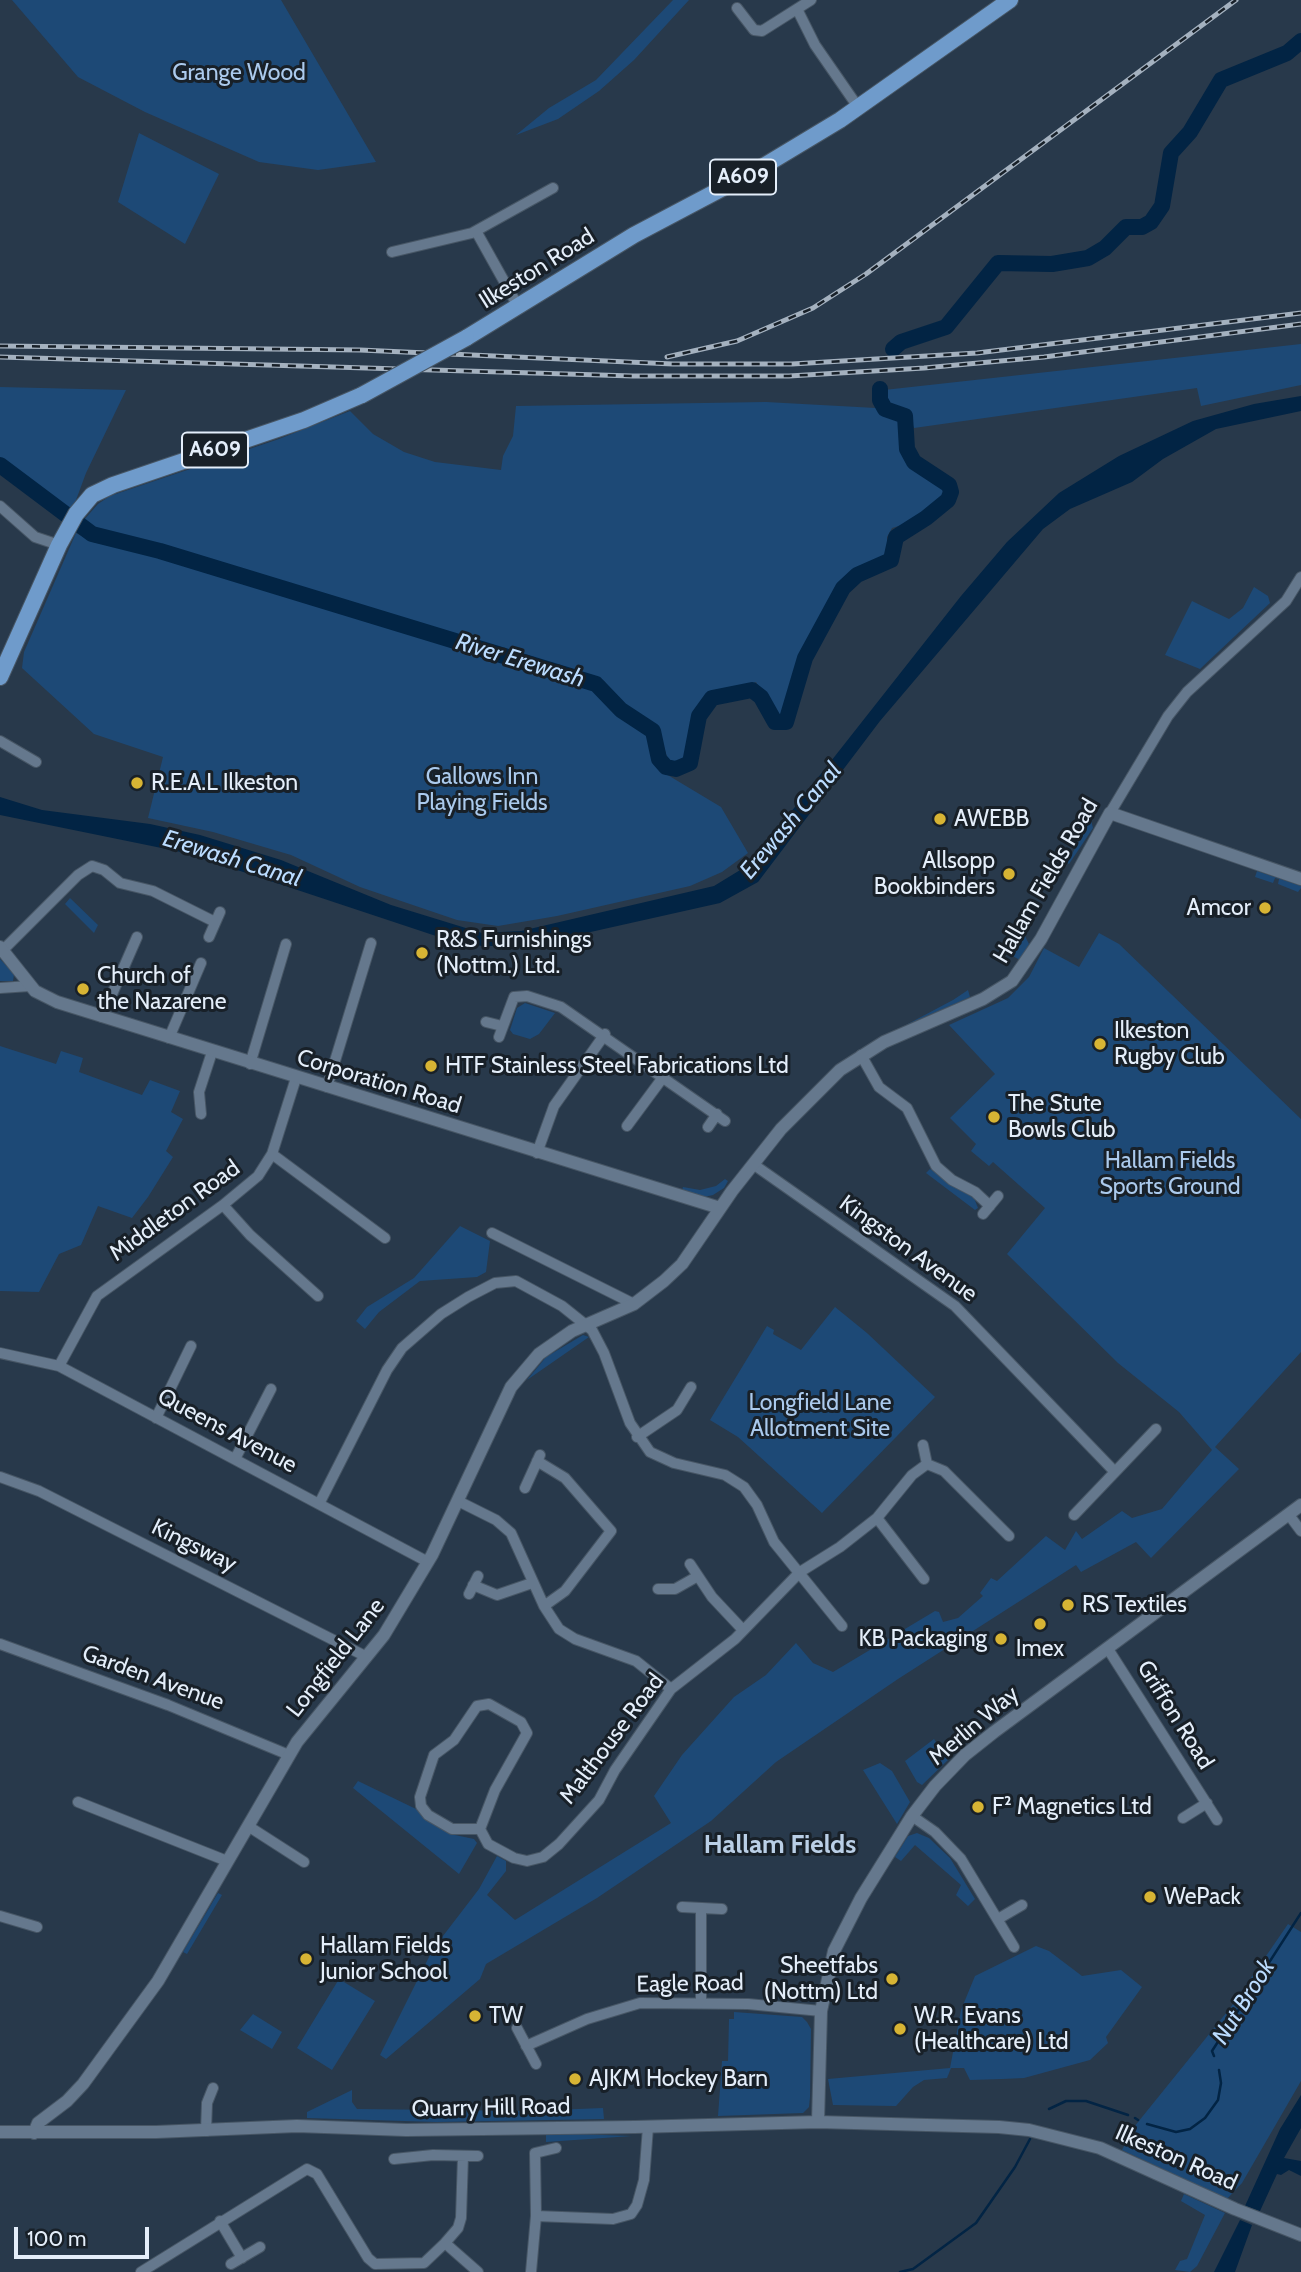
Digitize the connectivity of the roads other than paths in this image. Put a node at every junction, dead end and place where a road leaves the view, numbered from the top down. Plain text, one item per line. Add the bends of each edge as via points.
1 (811, 0) edge
2 (1010, 0) edge
3 (797, 9) junction
4 (738, 13) dead end
5 (858, 107) junction
6 (553, 188) dead end
7 (476, 231) junction
8 (392, 252) dead end
9 (519, 307) junction
10 (0, 506) edge
11 (59, 545) junction
12 (1301, 578) edge
13 (0, 677) edge
14 (0, 741) edge
15 (29, 761) dead end
16 (1110, 813) junction
17 (1301, 879) edge
18 (137, 937) dead end
19 (209, 937) dead end
20 (371, 943) dead end
21 (2, 948) edge
22 (287, 951) dead end
23 (201, 963) dead end
24 (30, 986) junction
25 (0, 988) edge
26 (103, 1017) junction
27 (486, 1022) dead end
28 (605, 1034) junction
29 (169, 1038) junction
30 (212, 1052) junction
31 (861, 1055) junction
32 (250, 1064) junction
33 (663, 1076) junction
34 (296, 1078) junction
35 (327, 1087) junction
36 (203, 1116) dead end
37 (627, 1126) dead end
38 (708, 1127) dead end
39 (537, 1153) junction
40 (271, 1154) junction
41 (752, 1164) junction
42 (998, 1196) dead end
43 (223, 1205) junction
44 (720, 1208) junction
45 (509, 1228) dead end
46 (492, 1233) dead end
47 (385, 1238) dead end
48 (505, 1239) junction
49 (318, 1296) dead end
50 (634, 1304) junction
51 (587, 1324) junction
52 (191, 1346) dead end
53 (0, 1353) edge
54 (59, 1366) junction
55 (691, 1387) dead end
56 (271, 1389) dead end
57 (156, 1418) junction
58 (1156, 1429) dead end
59 (637, 1437) junction
60 (923, 1445) dead end
61 (235, 1459) junction
62 (928, 1464) junction
63 (1115, 1472) junction
64 (0, 1477) edge
65 (525, 1488) dead end
66 (458, 1502) junction
67 (319, 1504) junction
68 (1301, 1505) edge
69 (1074, 1515) dead end
70 (1289, 1515) junction
71 (877, 1518) junction
72 (619, 1521) dead end
73 (611, 1531) junction
74 (1301, 1531) edge
75 (1009, 1536) dead end
76 (428, 1562) junction
77 (690, 1564) dead end
78 (800, 1572) junction
79 (698, 1576) junction
80 (924, 1579) dead end
81 (532, 1583) junction
82 (473, 1585) dead end
83 (658, 1589) dead end
84 (544, 1606) junction
85 (842, 1626) dead end
86 (743, 1630) junction
87 (0, 1644) edge
88 (1108, 1649) junction
89 (367, 1657) junction
90 (671, 1689) junction
91 (289, 1755) junction
92 (78, 1802) dead end
93 (1207, 1803) junction
94 (912, 1815) junction
95 (1182, 1818) dead end
96 (1217, 1820) dead end
97 (247, 1826) junction
98 (480, 1829) junction
99 (514, 1858) junction
100 (228, 1861) junction
101 (304, 1862) dead end
102 (511, 1871) dead end
103 (1022, 1905) dead end
104 (682, 1908) dead end
105 (701, 1908) junction
106 (722, 1909) dead end
107 (0, 1916) edge
108 (998, 1919) junction
109 (33, 1922) dead end
110 (1014, 1947) dead end
111 (701, 2003) junction
112 (821, 2011) junction
113 (517, 2028) dead end
114 (526, 2046) junction
115 (536, 2064) dead end
116 (213, 2088) dead end
117 (818, 2122) junction
118 (648, 2127) junction
119 (1029, 2130) joint
120 (206, 2131) junction
121 (0, 2132) edge
122 (34, 2133) junction
123 (556, 2148) dead end
124 (463, 2156) junction
125 (478, 2156) dead end
126 (394, 2159) dead end
127 (536, 2216) junction
128 (220, 2221) junction
129 (1301, 2235) edge
130 (445, 2243) junction
131 (260, 2247) dead end
132 (242, 2258) junction
133 (231, 2264) dead end
134 (146, 2271) edge
135 (478, 2272) edge
136 (531, 2272) edge

1 - 3 street
2 - 5 main road, Ilkeston Road / A609
3 - 4 street via 759,31
3 - 5 street via 815,45
5 - 9 main road, Ilkeston Road / A609 via 757,170 634,235
6 - 7 street
7 - 8 street
7 - 9 street
9 - 11 main road, Ilkeston Road / A609, bridge via 362,395 92,495
10 - 11 street via 35,537
11 - 13 main road, A609
12 - 16 street, Hallam Fields Road via 1286,601 1187,692
14 - 15 street
16 - 17 street
16 - 31 street, Hallam Fields Road via 1041,939 1012,981
18 - 26 street
19 - 21 street via 218,917 120,883 92,866
20 - 35 street
21 - 24 street
22 - 32 street
23 - 29 street
24 - 25 street
24 - 26 street, Corporation Road via 46,998
26 - 29 street, Corporation Road
27 - 28 street via 500,1032 511,1000 523,995 567,1009
28 - 33 street
28 - 39 street via 554,1106
29 - 30 street, Corporation Road
30 - 32 street, Corporation Road
30 - 36 street via 199,1092
31 - 41 street, Hallam Fields Road via 813,1095
31 - 42 street via 879,1087 906,1108 936,1166 975,1192 986,1210
32 - 34 street, Corporation Road
33 - 37 street via 636,1103
33 - 38 street via 721,1117
34 - 35 street, Corporation Road
34 - 40 street, Middleton Road
35 - 39 street, Corporation Road
39 - 44 street, Corporation Road
40 - 43 street, Middleton Road via 258,1176
40 - 47 street
41 - 44 street, Hallam Fields Road
41 - 63 street, Kingston Avenue via 955,1306
43 - 49 street
43 - 54 street, Middleton Road via 97,1296
44 - 50 street, Longfield Lane via 682,1264
45 - 48 street
46 - 48 street
48 - 50 street
50 - 51 street, Longfield Lane
51 - 59 street via 604,1353
51 - 66 street, Longfield Lane via 539,1354 510,1387
51 - 67 street via 520,1282 509,1280 486,1287 441,1314 393,1360
52 - 57 street
53 - 54 street, Queens Avenue
54 - 57 street, Queens Avenue
55 - 59 street via 677,1410
56 - 61 street
57 - 61 street, Queens Avenue
58 - 63 street
59 - 78 street via 653,1455 725,1475 744,1487 774,1542
60 - 62 street
61 - 67 street, Queens Avenue
62 - 71 street, Malthouse Road via 912,1475
62 - 75 street via 944,1471
63 - 69 street
64 - 89 street, Kingsway via 39,1491
65 - 73 street via 539,1458 565,1478
66 - 76 street, Longfield Lane
66 - 81 street via 496,1520 510,1533
67 - 76 street, Queens Avenue
68 - 70 street, Merlin Way
70 - 74 street
70 - 88 street, Merlin Way
71 - 78 street, Malthouse Road
71 - 80 street
72 - 73 street
73 - 84 street via 565,1591
76 - 89 street, Longfield Lane
77 - 79 street
78 - 85 street
78 - 86 street, Malthouse Road
79 - 83 street via 675,1589
79 - 86 street
81 - 82 street via 497,1595
81 - 84 street
84 - 90 street via 569,1636 627,1656
86 - 90 street, Malthouse Road
87 - 91 street, Garden Avenue via 183,1710
88 - 93 street, Griffon Road
88 - 94 street, Merlin Way via 965,1755
89 - 91 street, Longfield Lane
90 - 99 street, Malthouse Road via 599,1800 559,1844 534,1860
91 - 97 street, Longfield Lane
92 - 100 street
93 - 95 street, Griffon Road
93 - 96 street, Griffon Road
94 - 108 street via 949,1846
94 - 112 street, Merlin Way via 838,1942
97 - 100 street, Longfield Lane
97 - 101 street
98 - 98 street via 452,1829 428,1815 420,1797 434,1755 454,1740 477,1706 486,1704 521,1722 527,1733 495,1790
98 - 99 street via 488,1844
99 - 102 street
100 - 122 street, Longfield Lane via 158,1981 83,2084 38,2123
103 - 108 street
104 - 105 street
105 - 106 street
105 - 111 street
107 - 109 street
108 - 110 street
111 - 112 street, Eagle Road
111 - 114 street, Eagle Road via 620,2007
112 - 117 street, Merlin Way
113 - 114 street
114 - 115 street
116 - 120 street via 207,2103
117 - 118 street, Quarry Hill Road
117 - 119 street, Quarry Hill Road
118 - 120 street, Quarry Hill Road via 406,2130 297,2126
118 - 127 street via 644,2180 637,2205 627,2217
119 - 129 street, Ilkeston Road via 1118,2155
120 - 122 street, Quarry Hill Road
121 - 122 street, Quarry Hill Road
123 - 127 street via 535,2153
124 - 125 street
124 - 126 street
124 - 130 street via 461,2218
127 - 136 street
128 - 130 street via 307,2169 317,2174 375,2264 424,2263
128 - 132 street
128 - 134 street
130 - 135 street
131 - 132 street
132 - 133 street

